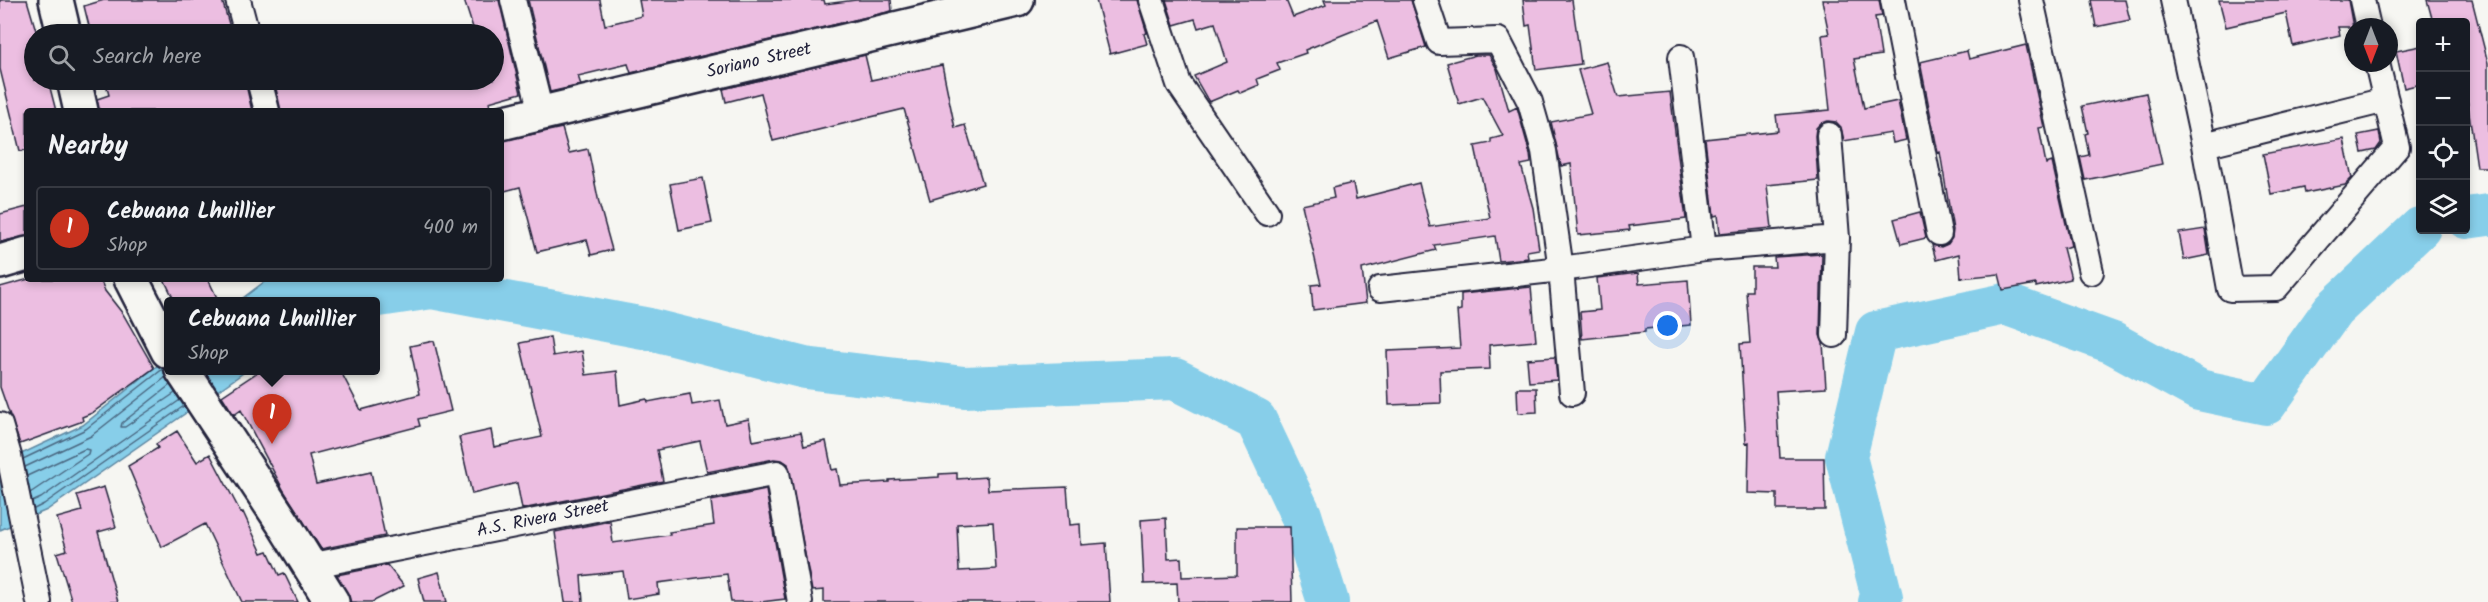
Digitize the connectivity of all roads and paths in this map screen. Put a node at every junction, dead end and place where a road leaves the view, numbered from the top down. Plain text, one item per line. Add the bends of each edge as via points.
1 (56, 0) edge
2 (238, 0) edge
3 (513, 0) edge
4 (1017, 0) edge
5 (1151, 0) edge
6 (1425, 0) edge
7 (1893, 0) edge
8 (2031, 0) edge
9 (2173, 0) edge
10 (2362, 0) edge
11 (2366, 18) edge
12 (62, 24) edge
13 (244, 24) edge
14 (1681, 57) dead end
15 (2379, 72) edge
16 (76, 90) edge
17 (262, 90) edge
18 (2386, 100) junction
19 (80, 108) edge
20 (266, 108) edge
21 (541, 113) junction
22 (504, 122) edge
23 (1829, 135) dead end
24 (2204, 146) junction
25 (1267, 213) dead end
26 (1939, 233) dead end
27 (1837, 238) junction
28 (1704, 249) junction
29 (24, 255) edge
30 (0, 262) edge
31 (1561, 269) junction
32 (2091, 272) dead end
33 (133, 282) edge
34 (1380, 289) dead end
35 (1834, 335) dead end
36 (164, 343) edge
37 (185, 375) edge
38 (1572, 393) dead end
39 (0, 425) edge
40 (309, 566) junction
41 (39, 602) edge
42 (332, 602) edge
43 (800, 602) edge

1 - 12 main road
2 - 13 street
3 - 21 street
4 - 21 main road, Soriano Street
5 - 25 street via 1179,84
6 - 31 street via 1439,42 1498,40 1530,102 1544,151
7 - 26 street
8 - 32 street
9 - 24 street
10 - 11 street
14 - 28 street
15 - 18 street
16 - 19 main road
17 - 20 street
18 - 24 street
18 - 24 street via 2397,147 2276,288 2230,289
21 - 22 main road, Soriano Street
23 - 27 street
27 - 28 street
27 - 35 street
28 - 31 street
29 - 30 main road
31 - 34 street
31 - 38 street
33 - 36 main road
37 - 40 main road
39 - 41 street
40 - 42 main road
40 - 43 street, A.S. Rivera Street via 777,472

